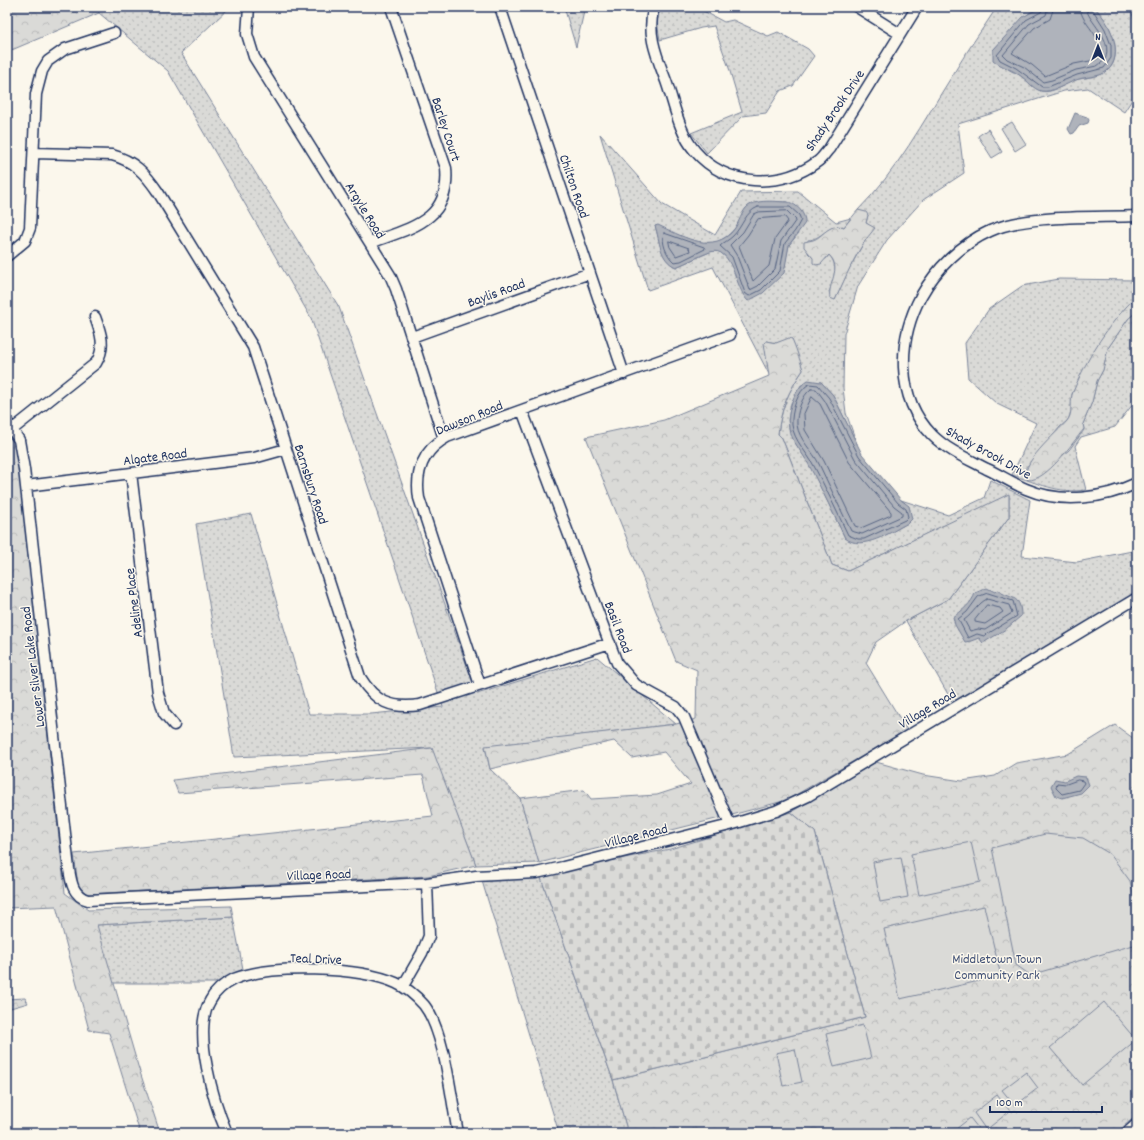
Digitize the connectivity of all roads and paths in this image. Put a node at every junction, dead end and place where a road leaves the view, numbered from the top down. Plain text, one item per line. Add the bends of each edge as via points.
1 (249, 7) edge
2 (391, 7) edge
3 (500, 7) edge
4 (654, 7) edge
5 (857, 7) edge
6 (917, 7) edge
7 (114, 33) dead end
8 (900, 34) junction
9 (34, 153) junction
10 (1137, 216) edge
11 (370, 243) junction
12 (7, 256) edge
13 (590, 273) junction
14 (95, 317) dead end
15 (730, 335) dead end
16 (412, 337) junction
17 (624, 374) junction
18 (522, 410) junction
19 (10, 426) edge
20 (444, 439) junction
21 (286, 448) junction
22 (131, 473) junction
23 (1137, 483) edge
24 (26, 486) junction
25 (1137, 598) edge
26 (610, 643) junction
27 (480, 686) junction
28 (174, 725) dead end
29 (730, 825) junction
30 (427, 883) junction
31 (83, 899) joint
32 (403, 986) junction
33 (1137, 1126) edge
34 (227, 1133) edge
35 (458, 1133) edge
36 (1129, 1133) edge

1 - 11 street, Argyle Road via 247,34 254,57
2 - 11 street, Barley Court via 446,168 446,192 438,209 422,223
3 - 13 street, Chilton Road
4 - 8 street, Shady Brook Drive via 651,28 654,47 684,133 694,151 710,165 728,175 750,180 784,178 819,161
5 - 8 street
6 - 8 street, Shady Brook Drive
7 - 9 street via 65,49 57,53 44,67 36,88
9 - 12 street via 30,228 25,241
9 - 21 street, Barnsbury Road via 112,155 131,162 144,173 250,341
10 - 23 street, Shady Brook Drive via 1039,220 1016,223 990,231 964,246 942,266 912,313 904,342 904,371 908,394 918,416 931,434 947,448 1026,489 1044,495 1070,498 1101,495
11 - 16 street, Argyle Road via 390,275
13 - 16 street, Baylis Road
13 - 17 street, Chilton Road
14 - 19 street via 102,341 96,363
15 - 17 street, Dawson Road
16 - 20 street, Argyle Road
17 - 18 street, Dawson Road
18 - 20 street, Dawson Road
18 - 26 street, Basil Road
19 - 24 street, Lower Silver Lake Road via 19,440
20 - 27 street, Dawson Road via 424,457 417,486
21 - 22 street, Algate Road via 254,458
21 - 27 street, Barnsbury Road via 360,677 366,686 391,705 407,707
22 - 24 street, Algate Road
22 - 28 street, Adeline Place via 158,693 164,713
24 - 31 street, Lower Silver Lake Road via 69,865 73,888
25 - 29 street, Village Road via 808,796 776,811
26 - 27 street, Barnsbury Road
26 - 29 street, Basil Road via 617,662 632,682 676,708 684,717
29 - 30 street, Village Road via 536,873 476,876
30 - 31 street, Village Road via 110,900
30 - 32 street via 428,936 422,953
32 - 34 street, Teal Drive via 365,975 288,970 248,975 221,988 209,1002 206,1010 204,1045 212,1089
32 - 35 street, Teal Drive via 423,1004 436,1025
33 - 36 main road

